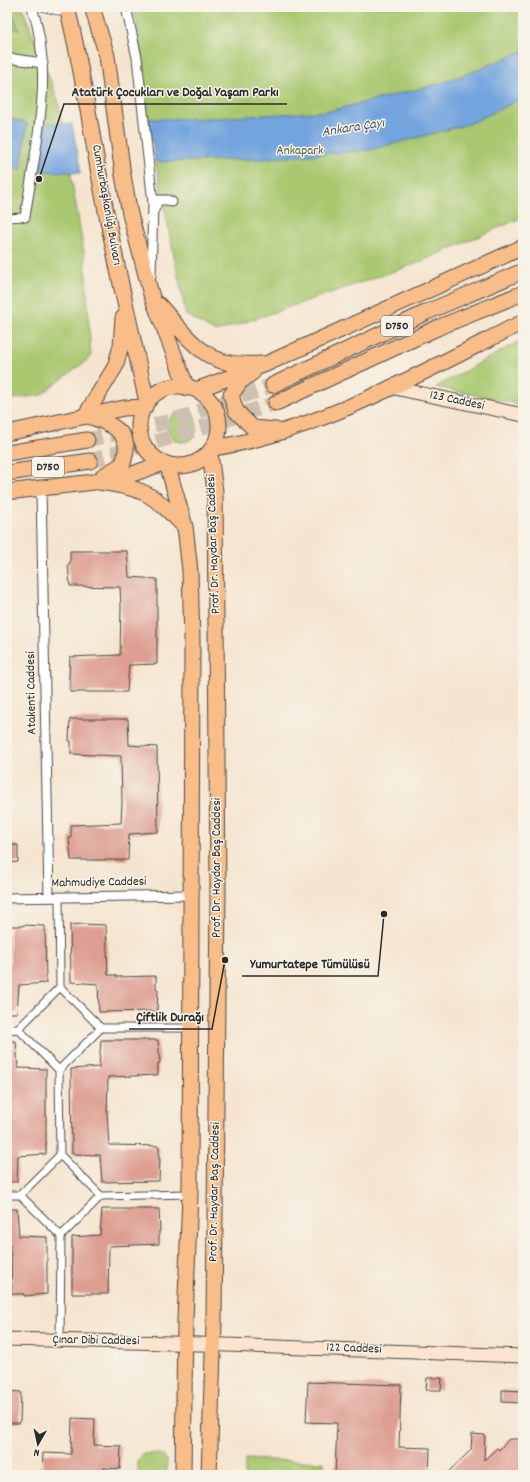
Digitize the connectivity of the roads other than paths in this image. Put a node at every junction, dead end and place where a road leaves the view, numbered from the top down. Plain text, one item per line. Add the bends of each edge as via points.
1 (32, 7) edge
2 (45, 7) edge
3 (92, 7) edge
4 (126, 7) edge
5 (68, 9) edge
6 (7, 58) edge
7 (43, 63) junction
8 (172, 202) dead end
9 (152, 215) junction
10 (25, 216) joint
11 (7, 218) edge
12 (523, 247) edge
13 (523, 271) edge
14 (523, 293) edge
15 (151, 294) junction
16 (124, 303) junction
17 (523, 322) edge
18 (266, 364) junction
19 (273, 385) tunnel mouth
20 (390, 387) junction
21 (192, 389) junction
22 (276, 403) tunnel mouth
23 (146, 405) junction
24 (523, 415) edge
25 (85, 416) junction
26 (285, 431) junction
27 (7, 433) edge
28 (87, 440) tunnel mouth
29 (211, 450) junction
30 (7, 453) edge
31 (90, 461) tunnel mouth
32 (165, 463) junction
33 (7, 473) edge
34 (94, 482) junction
35 (41, 488) junction
36 (7, 492) edge
37 (185, 526) junction
38 (191, 895) junction
39 (49, 897) junction
40 (59, 897) junction
41 (7, 898) edge
42 (60, 987) junction
43 (101, 1028) junction
44 (190, 1028) junction
45 (18, 1029) junction
46 (7, 1030) edge
47 (59, 1070) junction
48 (60, 1155) junction
49 (20, 1194) junction
50 (190, 1194) junction
51 (7, 1195) edge
52 (101, 1196) junction
53 (61, 1236) junction
54 (7, 1339) edge
55 (60, 1340) junction
56 (185, 1343) junction
57 (213, 1344) junction
58 (523, 1356) edge
59 (184, 1475) edge
60 (209, 1475) edge

1 - 7 street
2 - 5 street
3 - 15 main road, Cumhurbaşkanlığı Bulvarı via 107,56 130,214
4 - 9 street via 136,58 153,203
5 - 16 main road, Cumhurbaşkanlığı Bulvarı via 80,59
6 - 7 street
7 - 10 street via 40,113
8 - 9 street via 158,200
9 - 15 street
10 - 11 street
12 - 18 main road
13 - 19 main road, D750 via 427,312
14 - 22 main road, D750 via 437,328
15 - 18 main road via 179,328 198,347 213,357 230,363
15 - 21 main road, Cumhurbaşkanlığı Bulvarı
16 - 23 main road, Cumhurbaşkanlığı Bulvarı
16 - 25 main road via 121,346 115,367
17 - 20 main road
18 - 21 main road
18 - 26 main road via 240,382 231,395 236,411 253,428
20 - 24 main road, 123 Caddesi
20 - 26 main road
21 - 23 main road via 170,388 157,393
21 - 29 main road via 206,397 218,418 219,430
23 - 25 main road
23 - 32 main road via 139,424 141,436 145,447 153,456
25 - 27 main road
25 - 34 main road via 103,420 111,425 123,436 126,446 123,464
26 - 29 main road
28 - 30 main road, D750
29 - 32 main road via 200,460 188,465 176,466
29 - 57 main road, Prof. Dr. Haydar Baş Caddesi via 215,492 218,892
31 - 33 main road, D750
32 - 34 main road via 126,476
32 - 37 main road, Prof. Dr. Haydar Baş Caddesi
34 - 35 main road
34 - 37 main road via 126,486 147,493 163,504
35 - 36 main road
35 - 39 street, Atakenti Caddesi
37 - 38 main road, Prof. Dr. Haydar Baş Caddesi via 190,570 192,640
38 - 40 street, Mahmudiye Caddesi
38 - 44 main road, Prof. Dr. Haydar Baş Caddesi
39 - 40 street, Mahmudiye Caddesi
39 - 41 street, Mahmudiye Caddesi
40 - 42 street
42 - 43 street
42 - 45 street
43 - 44 street
43 - 47 street
44 - 50 main road, Prof. Dr. Haydar Baş Caddesi
45 - 46 street
45 - 47 street
47 - 48 street
48 - 49 street
48 - 52 street
49 - 51 street
49 - 53 street
50 - 52 street
50 - 56 main road, Prof. Dr. Haydar Baş Caddesi
52 - 53 street
53 - 55 street
54 - 55 main road, Çınar Dibi Caddesi
55 - 56 main road, Çınar Dibi Caddesi
56 - 57 main road, 122 Caddesi
56 - 59 main road, Prof. Dr. Haydar Baş Caddesi
57 - 58 main road, 122 Caddesi
57 - 60 main road, Prof. Dr. Haydar Baş Caddesi

